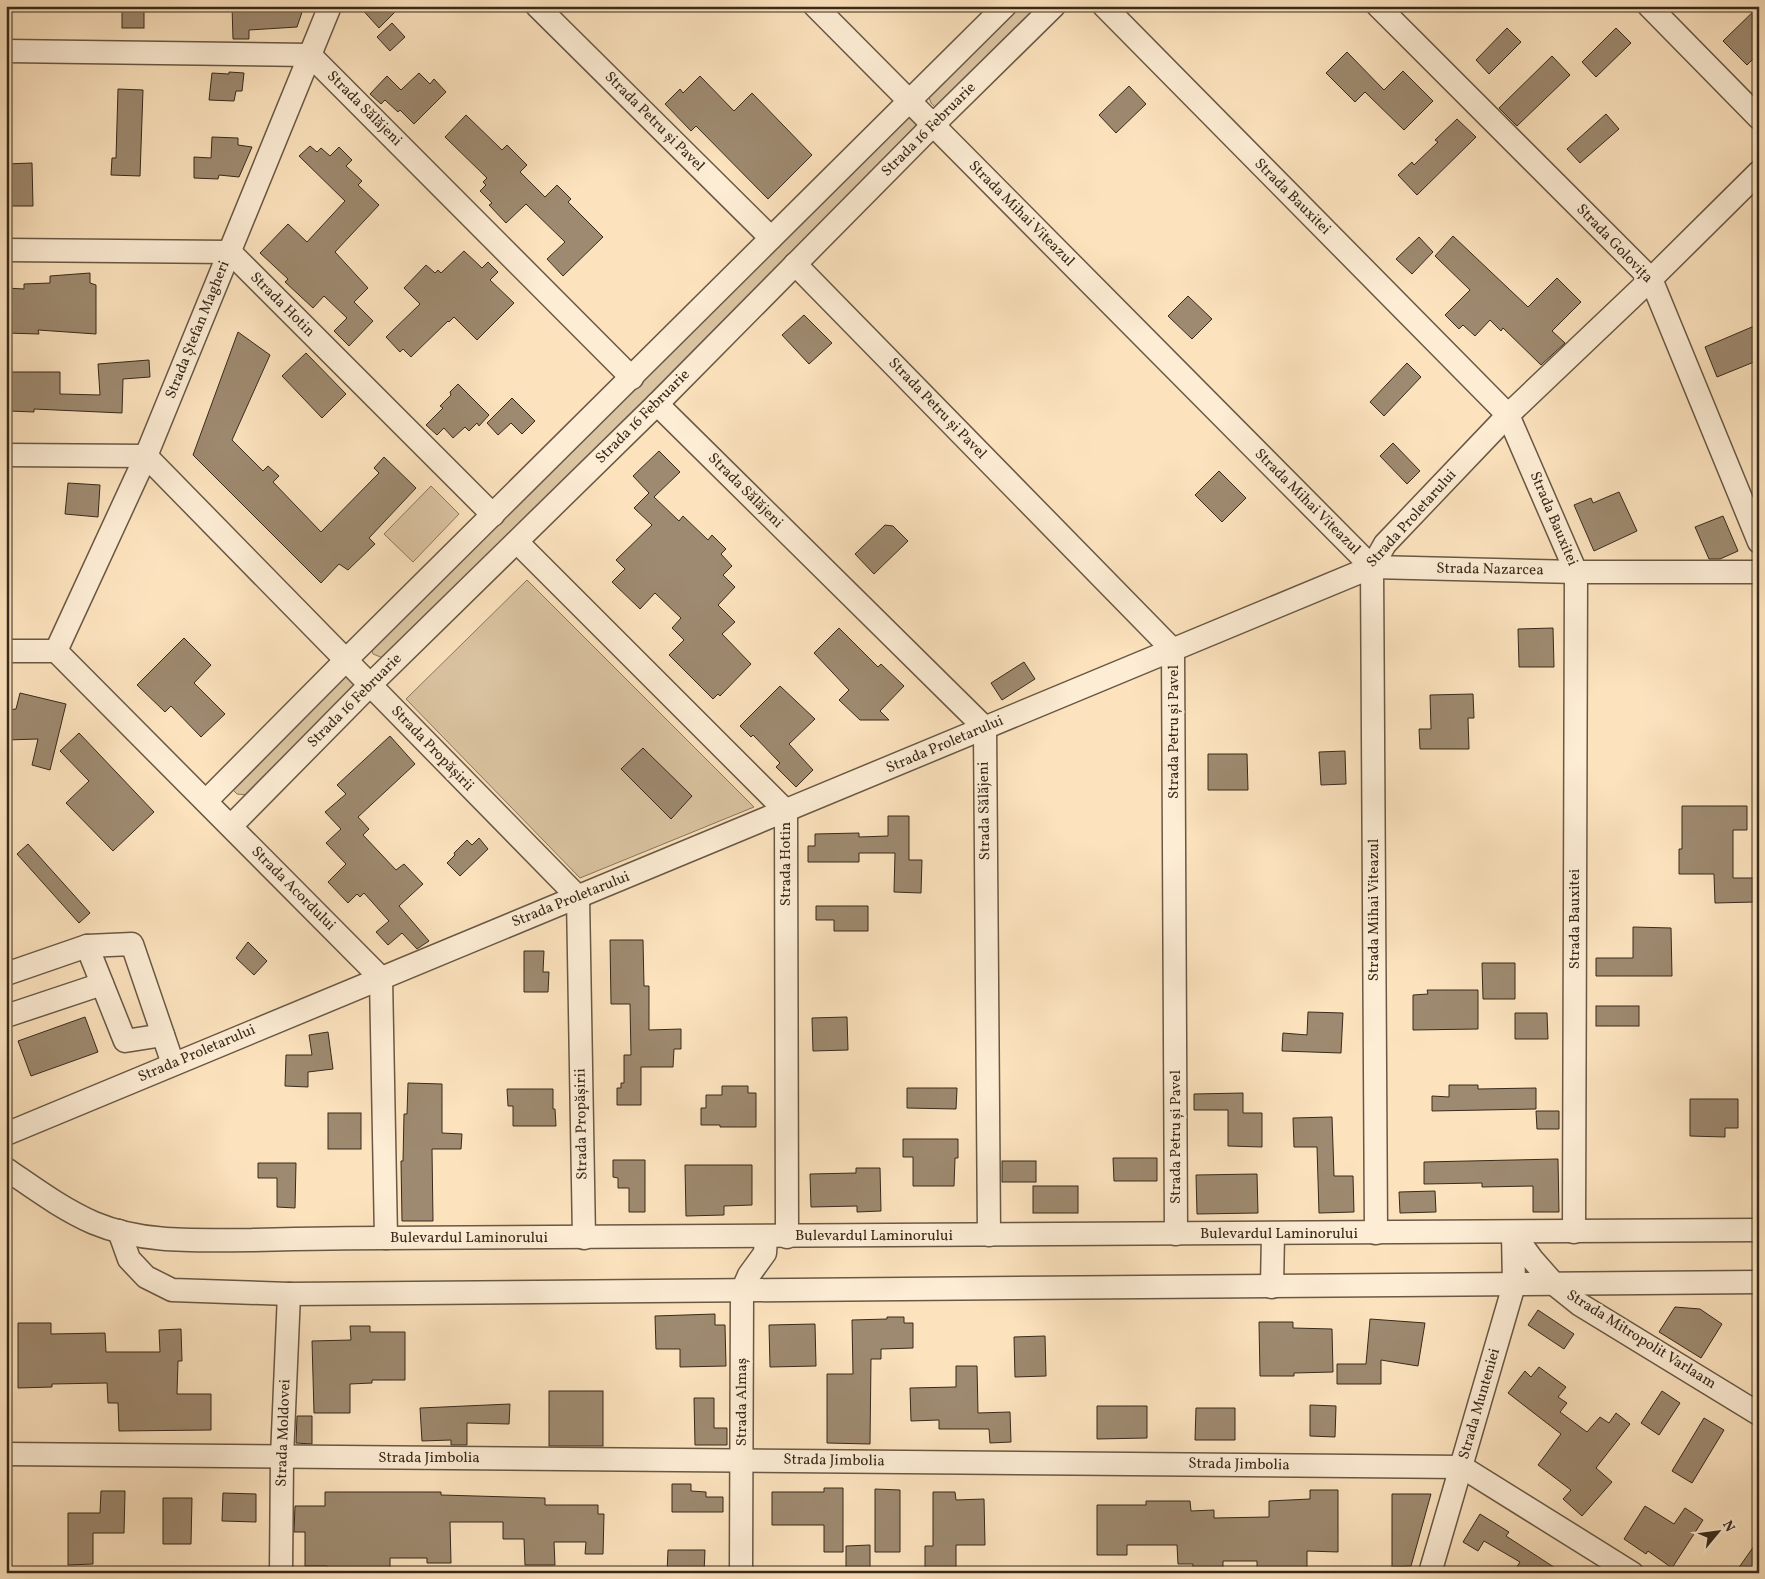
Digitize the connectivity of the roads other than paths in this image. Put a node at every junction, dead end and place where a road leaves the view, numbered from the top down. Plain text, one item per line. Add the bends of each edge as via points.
1 (330, 6) edge
2 (537, 6) edge
3 (814, 6) edge
4 (1005, 6) edge
5 (1054, 6) edge
6 (1104, 6) edge
7 (1378, 6) edge
8 (1649, 6) edge
9 (6, 51) edge
10 (310, 55) junction
11 (909, 101) junction
12 (1759, 118) edge
13 (933, 125) junction
14 (1759, 172) edge
15 (771, 238) junction
16 (6, 250) edge
17 (230, 252) junction
18 (795, 264) junction
19 (1651, 279) junction
20 (632, 378) junction
21 (657, 404) junction
22 (1508, 415) junction
23 (6, 455) edge
24 (146, 456) junction
25 (493, 516) junction
26 (517, 542) junction
27 (1759, 542) edge
28 (1372, 567) junction
29 (1576, 572) junction
30 (1759, 572) edge
31 (56, 650) junction
32 (1174, 650) junction
33 (6, 651) edge
34 (346, 660) junction
35 (370, 685) junction
36 (985, 728) junction
37 (206, 801) junction
38 (786, 811) junction
39 (231, 826) junction
40 (578, 897) junction
41 (87, 946) junction
42 (6, 974) edge
43 (381, 978) junction
44 (102, 984) junction
45 (6, 1016) edge
46 (163, 1035) junction
47 (173, 1064) junction
48 (6, 1134) edge
49 (6, 1168) edge
50 (1759, 1230) edge
51 (118, 1231) junction
52 (1513, 1232) junction
53 (1574, 1232) junction
54 (1376, 1233) junction
55 (1176, 1234) junction
56 (1273, 1234) junction
57 (989, 1235) junction
58 (776, 1237) junction
59 (386, 1238) junction
60 (584, 1238) junction
61 (1759, 1282) edge
62 (1554, 1284) junction
63 (1514, 1285) junction
64 (1272, 1287) junction
65 (742, 1291) junction
66 (289, 1294) junction
67 (1759, 1414) edge
68 (6, 1454) edge
69 (282, 1457) junction
70 (742, 1460) junction
71 (1462, 1467) junction
72 (281, 1573) edge
73 (741, 1573) edge
74 (1430, 1573) edge
75 (1632, 1573) edge

1 - 10 street, Strada Ștefan Magheri
2 - 15 street, Strada Petru și Pavel
3 - 11 street, Strada Mihai Viteazul
4 - 11 street
5 - 13 street, Strada 16 Februarie
6 - 22 street, Strada Bauxitei
7 - 19 street, Strada Golovița
8 - 12 street
9 - 10 street
10 - 17 street, Strada Ștefan Magheri
10 - 20 street, Strada Sălăjeni
11 - 13 street, Strada Mihai Viteazul
11 - 15 street
13 - 18 street, Strada 16 Februarie
13 - 28 street, Strada Mihai Viteazul
14 - 19 street, Strada Proletarului
15 - 20 street
16 - 17 street
17 - 24 street, Strada Ștefan Magheri
17 - 25 street, Strada Hotin
18 - 21 street, Strada 16 Februarie
18 - 32 street, Strada Petru și Pavel
19 - 22 street, Strada Proletarului
19 - 27 street, Strada Golovița
20 - 25 street
21 - 26 street, Strada 16 Februarie
21 - 36 street, Strada Sălăjeni
22 - 28 street, Strada Proletarului via 1385,544
22 - 29 street, Strada Bauxitei
23 - 24 street
24 - 31 street, Strada Ștefan Magheri
24 - 34 street, Strada Propășirii
25 - 34 street
26 - 35 street, Strada 16 Februarie
26 - 38 street, Strada Hotin
28 - 29 street, Strada Nazarcea
28 - 32 street, Strada Proletarului
28 - 54 street, Strada Mihai Viteazul
29 - 30 street, Strada Nazarcea
29 - 53 street, Strada Bauxitei
31 - 33 street
31 - 37 street, Strada Acordului
32 - 36 street, Strada Proletarului
32 - 55 street, Strada Petru și Pavel
34 - 35 street, Strada Propășirii
34 - 37 street
35 - 39 street, Strada 16 Februarie
35 - 40 street, Strada Propășirii
36 - 38 street, Strada Proletarului
36 - 57 street, Strada Sălăjeni
37 - 39 street, Strada Acordului
38 - 40 street, Strada Proletarului
38 - 58 street, Strada Hotin
39 - 43 street, Strada Acordului
40 - 43 street, Strada Proletarului
40 - 60 street, Strada Propășirii
41 - 42 street
41 - 44 street
41 - 46 street via 132,944
43 - 47 street, Strada Proletarului
43 - 59 street
44 - 45 street
44 - 46 street via 125,1041
46 - 47 street
47 - 48 street, Strada Proletarului
49 - 51 street, Bulevardul Laminorului via 70,1211
50 - 53 street, Bulevardul Laminorului
51 - 59 street, Bulevardul Laminorului via 188,1240
51 - 66 street via 129,1259 146,1277 172,1290
52 - 53 street, Bulevardul Laminorului
52 - 54 street, Bulevardul Laminorului
52 - 62 street, Strada Mitropolit Varlaam
52 - 63 street, Strada Munteniei
54 - 56 street, Bulevardul Laminorului
55 - 56 street, Bulevardul Laminorului
55 - 57 street, Bulevardul Laminorului
56 - 64 street
57 - 58 street, Bulevardul Laminorului
58 - 60 street, Bulevardul Laminorului
58 - 65 street, Strada Almaș via 749,1275
59 - 60 street, Bulevardul Laminorului
61 - 62 street
62 - 63 street
62 - 67 street, Strada Mitropolit Varlaam via 1579,1304
63 - 64 street
63 - 71 street, Strada Munteniei
64 - 65 street
65 - 66 street
65 - 70 street, Strada Almaș
66 - 69 street, Strada Moldovei
68 - 69 street, Strada Jimbolia
69 - 70 street, Strada Jimbolia
69 - 72 street, Strada Moldovei
70 - 71 street, Strada Jimbolia
70 - 73 street, Strada Almaș
71 - 74 street, Strada Munteniei
71 - 75 street

